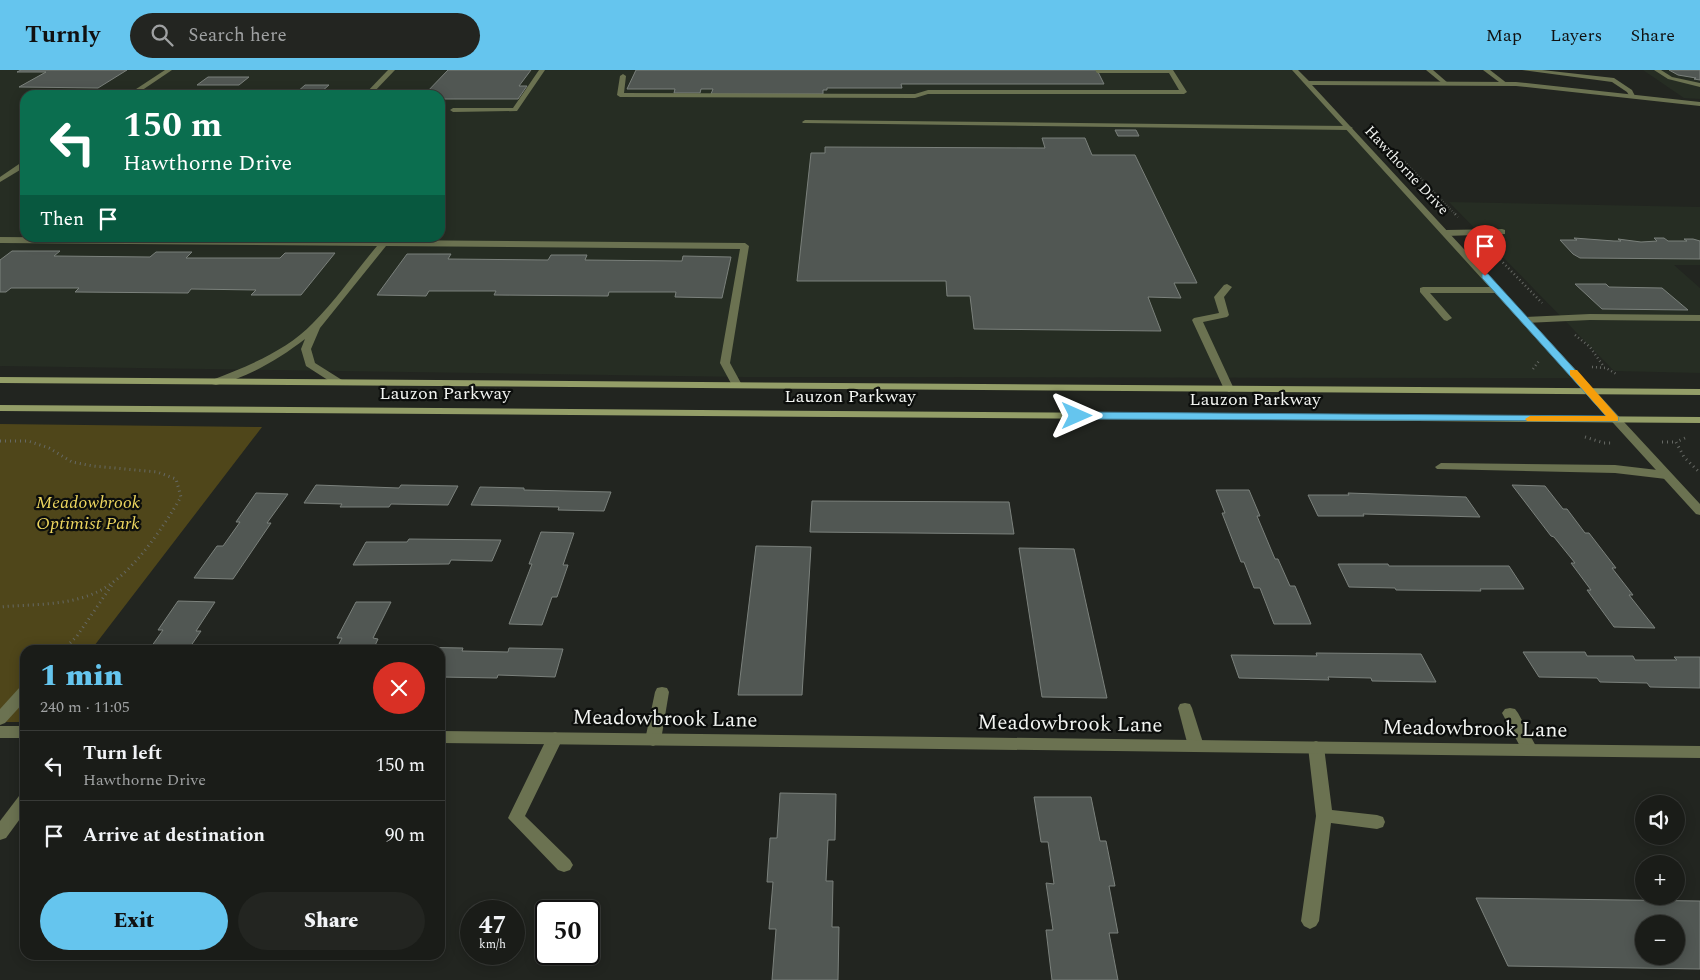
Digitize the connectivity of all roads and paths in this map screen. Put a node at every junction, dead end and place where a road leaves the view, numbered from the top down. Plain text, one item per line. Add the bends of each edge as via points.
1 (169, 70) edge
2 (392, 70) edge
3 (542, 70) edge
4 (1295, 70) edge
5 (1430, 70) edge
6 (1486, 70) edge
7 (1525, 70) edge
8 (1561, 70) edge
9 (1657, 70) edge
10 (1097, 71) edge
11 (1171, 71) edge
12 (1614, 75) edge
13 (623, 76) dead end
14 (1307, 83) junction
15 (1445, 83) junction
16 (1505, 84) junction
17 (1700, 85) edge
18 (139, 90) edge
19 (372, 90) edge
20 (1686, 90) dead end
21 (1700, 90) edge
22 (1632, 96) junction
23 (1700, 104) edge
24 (453, 110) dead end
25 (805, 122) dead end
26 (1349, 128) junction
27 (20, 167) edge
28 (0, 180) edge
29 (1502, 232) dead end
30 (1446, 233) junction
31 (0, 240) edge
32 (20, 240) edge
33 (256, 242) edge
34 (384, 243) junction
35 (1227, 287) dead end
36 (1498, 290) junction
37 (1447, 318) dead end
38 (1700, 318) edge
39 (1525, 320) junction
40 (316, 326) junction
41 (1604, 367) dead end
42 (1611, 369) dead end
43 (0, 380) edge
44 (216, 382) junction
45 (338, 382) junction
46 (736, 385) junction
47 (1229, 389) junction
48 (1591, 391) junction
49 (1700, 392) edge
50 (0, 408) edge
51 (1614, 419) junction
52 (1700, 420) edge
53 (1681, 440) dead end
54 (0, 441) edge
55 (1441, 467) dead end
56 (1700, 474) edge
57 (1666, 475) junction
58 (1700, 511) edge
59 (114, 583) junction
60 (0, 607) edge
61 (68, 645) edge
62 (662, 692) dead end
63 (20, 697) edge
64 (1185, 708) dead end
65 (1510, 713) dead end
66 (0, 719) edge
67 (0, 732) edge
68 (20, 732) edge
69 (445, 737) edge
70 (555, 738) junction
71 (653, 740) junction
72 (1196, 746) junction
73 (1316, 747) junction
74 (1530, 750) junction
75 (1700, 752) edge
76 (20, 809) edge
77 (1324, 816) junction
78 (1377, 822) dead end
79 (0, 833) edge
80 (564, 865) dead end
81 (1310, 921) dead end

1 - 18 street
2 - 19 street
3 - 24 street via 515,110
4 - 14 street, Hawthorne Drive
5 - 15 street
6 - 16 street
7 - 12 street
8 - 12 street
9 - 17 street via 1670,78
10 - 11 street
11 - 13 street via 1184,92 928,92 915,96 620,95
12 - 22 street
14 - 15 street
14 - 26 street, Hawthorne Drive
15 - 16 street
16 - 22 street
20 - 21 street
22 - 23 street
25 - 26 street
26 - 30 street, Hawthorne Drive
27 - 28 street
29 - 30 street
30 - 36 street, Hawthorne Drive
31 - 32 street
33 - 34 street
34 - 40 street
34 - 46 street via 745,246 725,363
35 - 47 street via 1219,297 1224,315 1197,320
36 - 37 street via 1423,290
36 - 39 street, Hawthorne Drive
38 - 39 street
39 - 48 street, Hawthorne Drive
40 - 44 street via 283,351
40 - 45 street via 306,349 310,364
41 - 42 path
43 - 44 main road, Lauzon Parkway
44 - 45 main road, Lauzon Parkway
45 - 46 main road, Lauzon Parkway
46 - 47 main road, Lauzon Parkway
47 - 48 main road, Lauzon Parkway
48 - 49 main road, Lauzon Parkway
48 - 51 street, Hawthorne Drive
50 - 51 main road, Lauzon Parkway
51 - 52 main road, Lauzon Parkway
51 - 57 street, Hawthorne Drive
53 - 56 path via 1676,442 1684,457
54 - 59 path via 28,441 49,448 72,462 157,472 176,478 181,497 168,520
55 - 57 street via 1615,469
57 - 58 street, Hawthorne Drive
59 - 60 path via 95,594
59 - 61 path
62 - 71 street
63 - 66 street
64 - 72 street
65 - 74 street
67 - 68 street
69 - 70 street, Meadowbrook Lane
70 - 71 street, Meadowbrook Lane
70 - 80 street via 516,818
71 - 72 street, Meadowbrook Lane
72 - 73 street, Meadowbrook Lane
73 - 74 street, Meadowbrook Lane
73 - 77 street
74 - 75 street, Meadowbrook Lane
76 - 79 street
77 - 78 street
77 - 81 street

